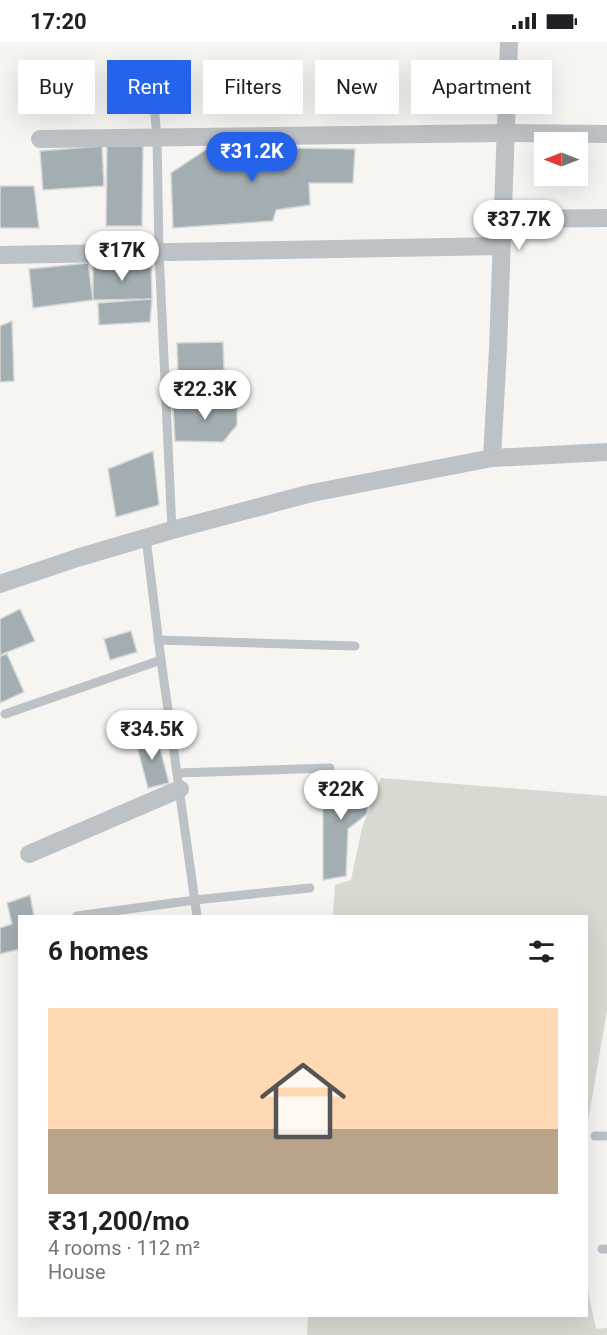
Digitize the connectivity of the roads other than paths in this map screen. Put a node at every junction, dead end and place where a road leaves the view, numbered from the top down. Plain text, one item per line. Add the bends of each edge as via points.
1 (509, 42) edge
2 (155, 114) edge
3 (505, 133) junction
4 (607, 134) edge
5 (157, 137) junction
6 (40, 139) dead end
7 (607, 218) edge
8 (502, 219) junction
9 (501, 246) junction
10 (159, 252) junction
11 (0, 255) edge
12 (607, 452) edge
13 (492, 458) junction
14 (172, 530) junction
15 (146, 538) junction
16 (0, 584) edge
17 (158, 640) junction
18 (355, 646) dead end
19 (161, 660) junction
20 (5, 714) dead end
21 (330, 768) dead end
22 (179, 781) junction
23 (29, 854) dead end
24 (310, 888) dead end
25 (195, 900) junction
26 (84, 915) edge
27 (197, 915) edge
28 (595, 1136) dead end
29 (607, 1136) edge

1 - 3 street
2 - 5 lane
3 - 4 street
3 - 5 street
3 - 8 street
5 - 6 street
5 - 10 lane
7 - 8 street
8 - 9 street
9 - 10 street
9 - 13 street
10 - 11 street
10 - 14 lane
12 - 13 street
13 - 14 street via 312,493
14 - 15 street
15 - 16 street
15 - 17 lane
17 - 18 lane
17 - 19 lane
19 - 20 lane
19 - 22 lane
21 - 22 lane
22 - 23 street
22 - 25 lane
24 - 25 lane
25 - 26 lane
25 - 27 lane
28 - 29 lane

